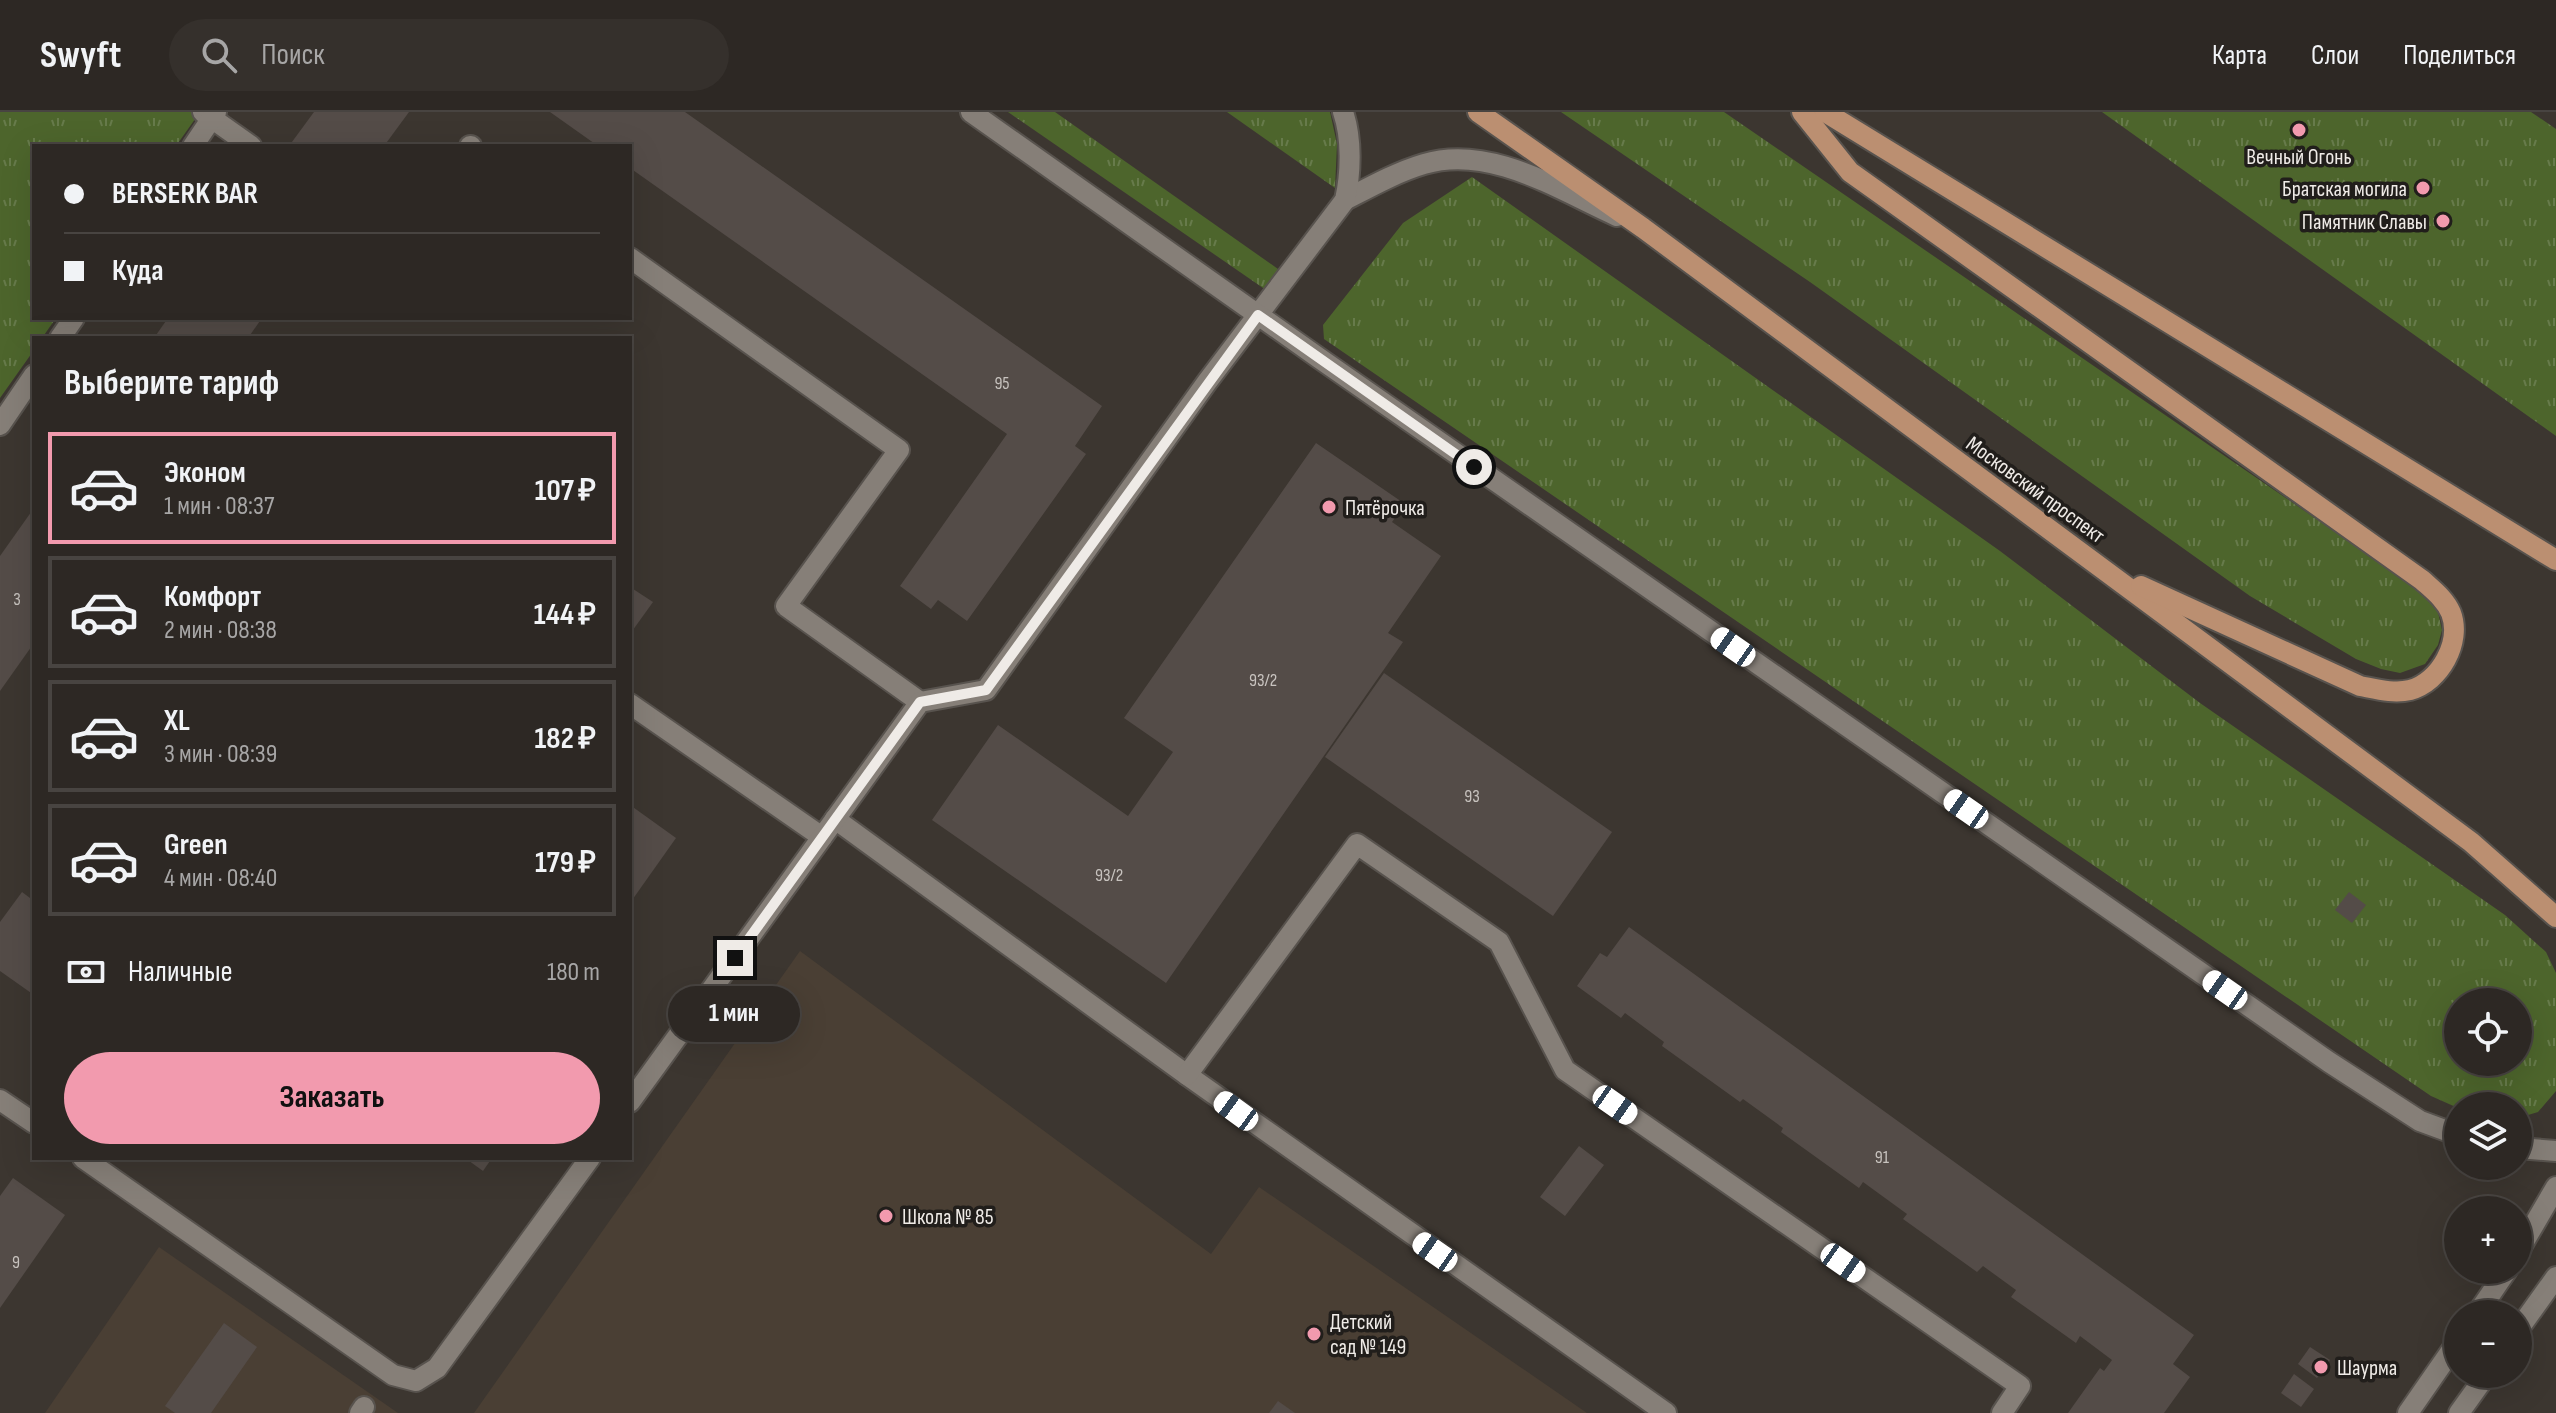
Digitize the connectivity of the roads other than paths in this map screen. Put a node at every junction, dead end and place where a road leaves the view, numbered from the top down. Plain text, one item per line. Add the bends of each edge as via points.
1 (971, 112) edge
2 (1343, 112) edge
3 (1478, 112) edge
4 (1802, 112) edge
5 (1825, 112) edge
6 (210, 114) edge
7 (194, 144) edge
8 (248, 144) edge
9 (1345, 200) junction
10 (1643, 228) junction
11 (632, 259) edge
12 (1258, 315) junction
13 (32, 378) edge
14 (0, 425) edge
15 (2556, 560) edge
16 (2104, 569) junction
17 (920, 702) junction
18 (632, 705) edge
19 (835, 819) junction
20 (822, 837) junction
21 (2556, 917) edge
22 (1187, 1075) junction
23 (632, 1099) edge
24 (0, 1100) edge
25 (32, 1122) edge
26 (2444, 1130) edge
27 (2532, 1149) edge
28 (2556, 1151) edge
29 (86, 1160) edge
30 (589, 1160) edge
31 (2556, 1187) edge
32 (2532, 1228) edge
33 (2556, 1277) edge
34 (2532, 1310) edge
35 (2444, 1361) edge
36 (2477, 1388) edge
37 (1666, 1413) edge
38 (2002, 1413) edge
39 (2408, 1413) edge
40 (2459, 1413) edge

1 - 12 street
2 - 9 street via 1350,179
3 - 10 main road, Московский проспект
4 - 16 main road via 1850,172 2422,580 2452,615 2454,639 2433,676 2412,690 2389,692 2360,686
5 - 15 main road
6 - 7 street
6 - 8 street
9 - 10 street via 1425,163 1466,158 1508,167
9 - 12 street
10 - 16 main road, Московский проспект
11 - 17 street via 899,450 786,606
12 - 17 street via 986,690
12 - 26 street via 2352,1078 2420,1121
13 - 14 street
16 - 21 main road, Московский проспект via 2471,842
17 - 19 street
18 - 20 street
19 - 20 street
19 - 22 street
20 - 23 street
22 - 37 street
22 - 38 street via 1357,844 1499,942 1565,1070 2020,1386
24 - 25 street
27 - 28 street
29 - 30 street via 393,1375 416,1381 437,1368
31 - 32 street
33 - 34 street
35 - 39 street
36 - 40 street

